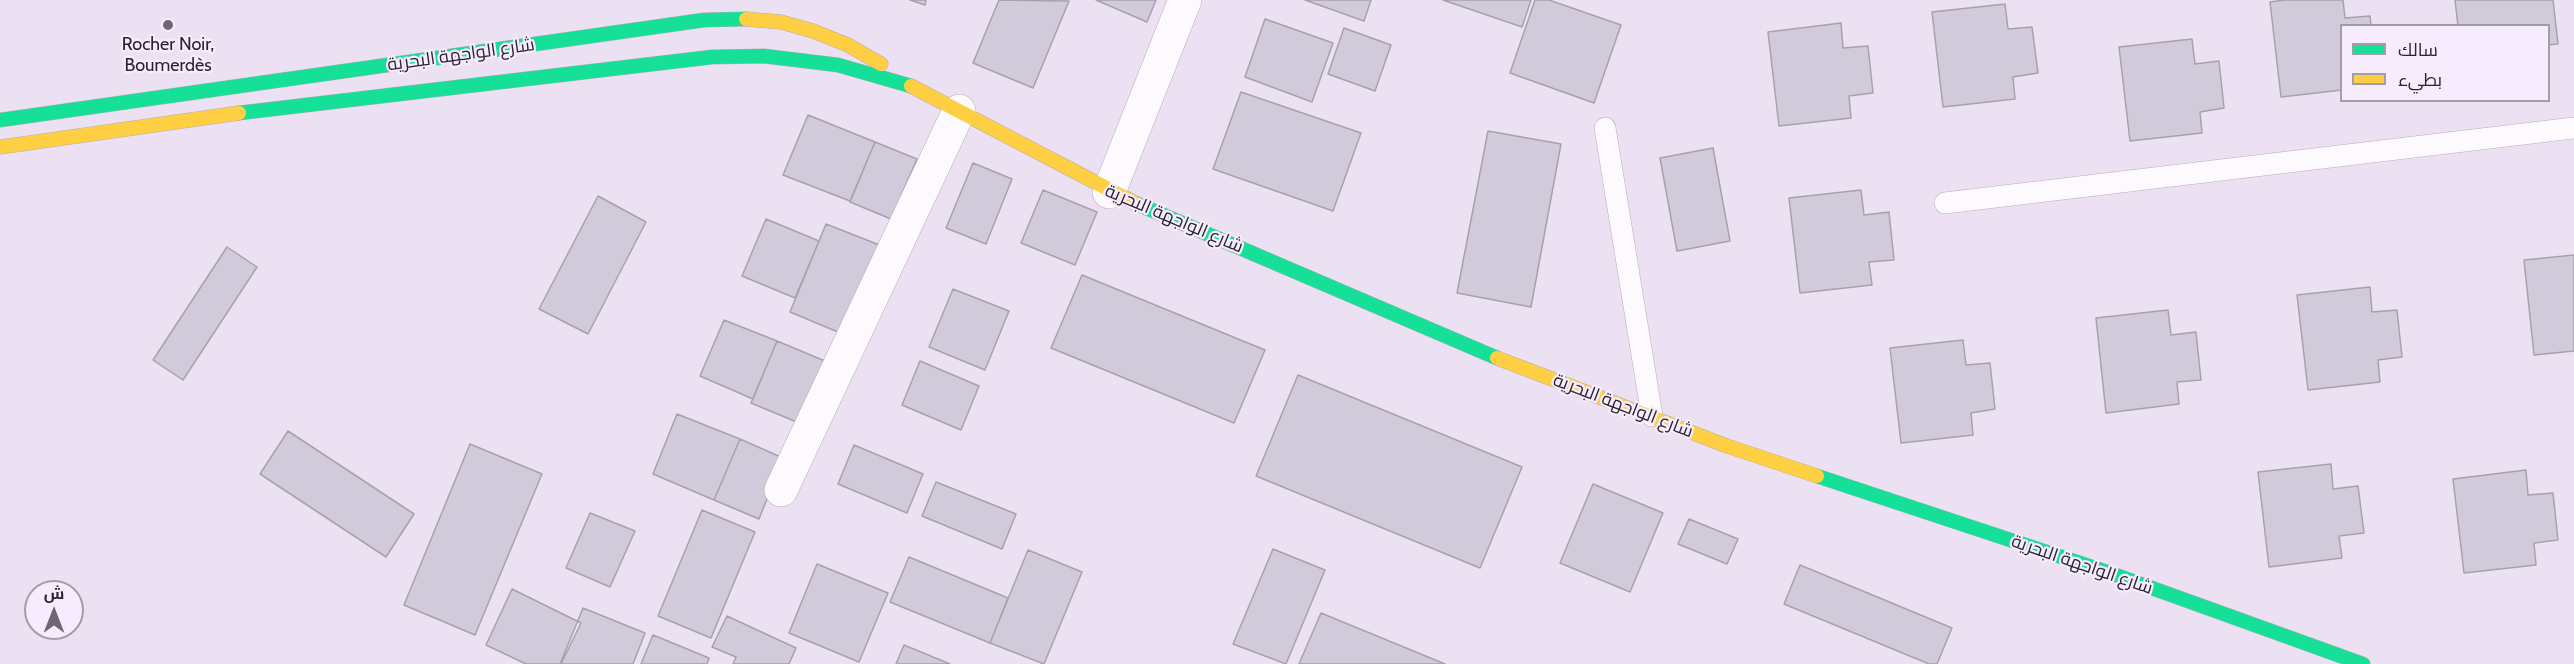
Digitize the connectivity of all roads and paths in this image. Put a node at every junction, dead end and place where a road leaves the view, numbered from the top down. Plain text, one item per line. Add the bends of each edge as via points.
1 (1185, 0) edge
2 (745, 9) edge
3 (700, 10) edge
4 (909, 85) junction
5 (959, 111) junction
6 (0, 120) edge
7 (1605, 128) dead end
8 (2574, 128) edge
9 (0, 147) edge
10 (1109, 192) junction
11 (1945, 203) dead end
12 (1652, 416) junction
13 (781, 490) dead end
14 (2363, 664) edge

1 - 10 street
2 - 3 main road, شارع الواجهة البحرية
2 - 4 main road, شارع الواجهة البحرية via 848,45
3 - 6 main road, شارع الواجهة البحرية
4 - 5 main road, شارع الواجهة البحرية
4 - 9 main road, شارع الواجهة البحرية via 874,73 801,59 712,57 231,114
5 - 10 main road, شارع الواجهة البحرية
5 - 13 street
7 - 12 lane
8 - 11 lane
10 - 12 main road, شارع الواجهة البحرية via 1480,352
12 - 14 main road, شارع الواجهة البحرية via 1727,446 2113,574

